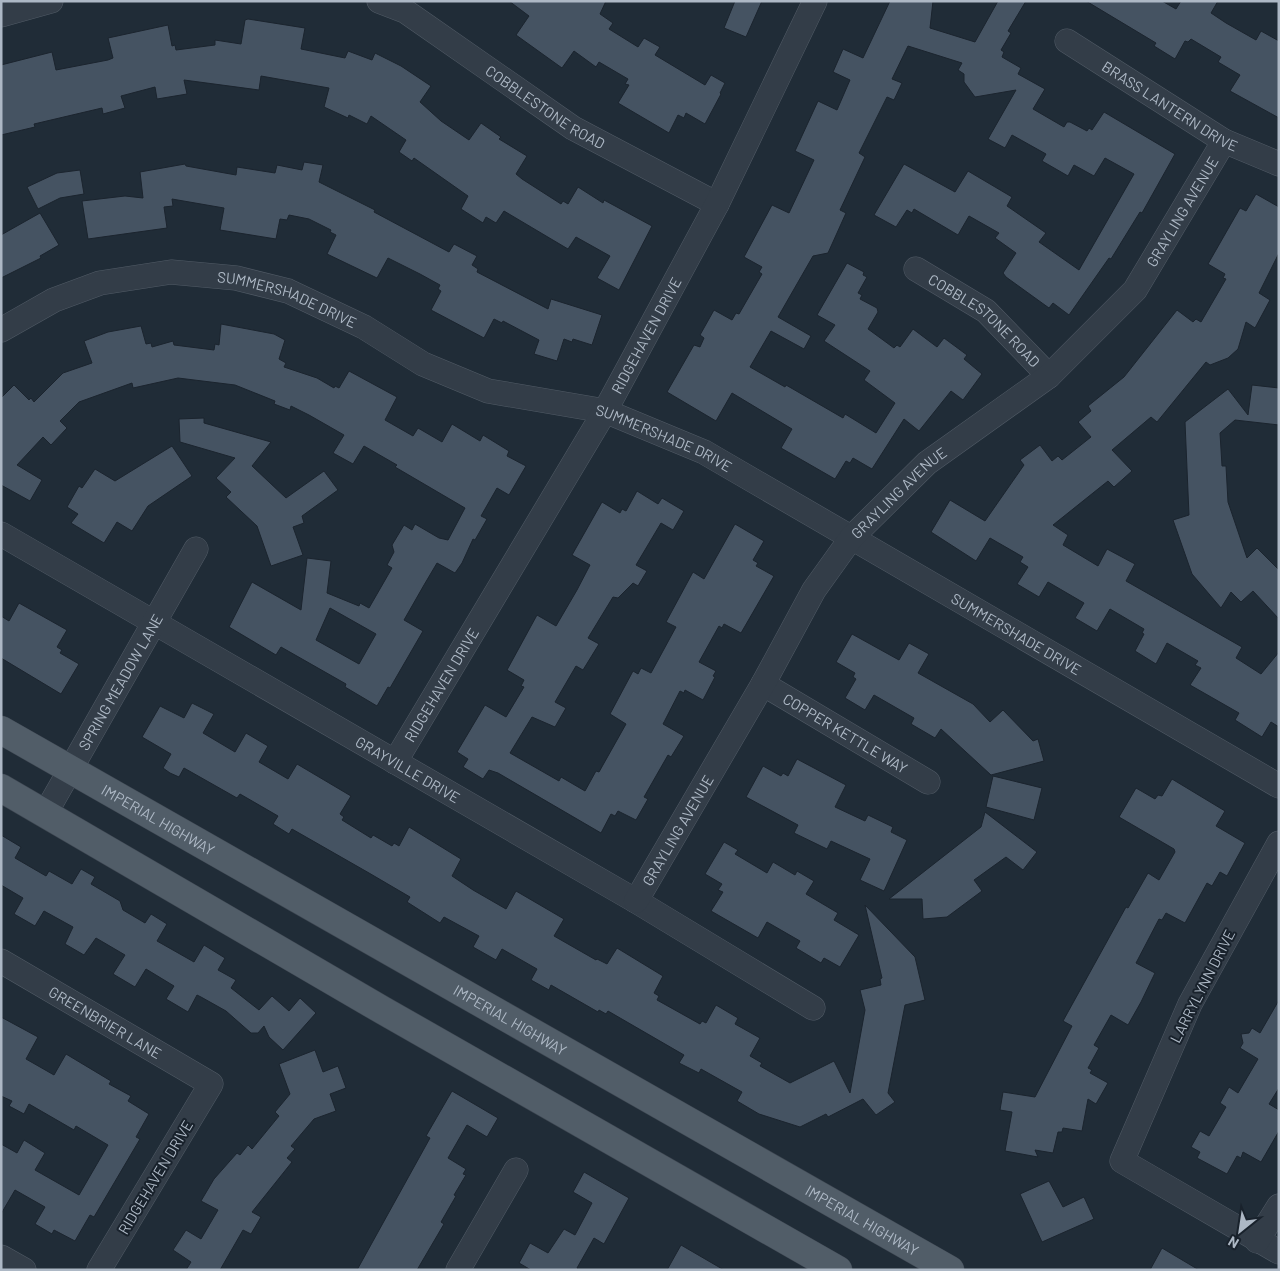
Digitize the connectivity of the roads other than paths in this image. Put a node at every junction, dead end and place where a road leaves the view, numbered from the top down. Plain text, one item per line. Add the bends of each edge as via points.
1 (51, 1) edge
2 (379, 1) edge
3 (815, 1) edge
4 (1, 15) edge
5 (1067, 42) dead end
6 (1224, 141) junction
7 (1279, 164) edge
8 (717, 204) junction
9 (916, 269) dead end
10 (1, 330) edge
11 (1049, 376) junction
12 (605, 411) junction
13 (1, 534) edge
14 (852, 537) junction
15 (196, 549) dead end
16 (155, 622) junction
17 (763, 684) junction
18 (1, 730) edge
19 (396, 762) junction
20 (70, 770) junction
21 (928, 782) dead end
22 (1279, 786) edge
23 (1, 788) edge
24 (45, 814) junction
25 (1279, 843) edge
26 (636, 902) junction
27 (1, 961) edge
28 (813, 1008) dead end
29 (211, 1084) joint
30 (516, 1170) dead end
31 (1279, 1206) edge
32 (1258, 1241) junction
33 (1279, 1252) edge
34 (1, 1256) edge
35 (24, 1270) edge
36 (99, 1270) edge
37 (458, 1270) edge
38 (838, 1270) edge
39 (950, 1270) edge

1 - 4 street
2 - 8 street, COBBLESTONE ROAD via 405,11 573,128
3 - 8 street, RIDGEHAVEN DRIVE
5 - 6 street, BRASS LANTERN DRIVE
6 - 7 street, BRASS LANTERN DRIVE
6 - 11 street, GRAYLING AVENUE via 1135,290
8 - 12 street, RIDGEHAVEN DRIVE
9 - 11 street, COBBLESTONE ROAD via 986,311
10 - 12 street, SUMMERSHADE DRIVE via 54,300 100,283 171,272 236,278 288,291 364,328 423,364 488,391
11 - 14 street, GRAYLING AVENUE via 927,463
12 - 14 street, SUMMERSHADE DRIVE via 704,452
12 - 19 street, RIDGEHAVEN DRIVE
13 - 16 street, GRAYVILLE DRIVE
14 - 17 street, GRAYLING AVENUE via 814,590
14 - 22 street, SUMMERSHADE DRIVE
15 - 16 street, SPRING MEADOW LANE
16 - 19 street, GRAYVILLE DRIVE
16 - 20 street, SPRING MEADOW LANE
17 - 21 street, COPPER KETTLE WAY
17 - 26 street, GRAYLING AVENUE
18 - 20 main road, IMPERIAL HIGHWAY
19 - 26 street, GRAYVILLE DRIVE
20 - 24 street, SPRING MEADOW LANE
20 - 39 main road, IMPERIAL HIGHWAY
23 - 24 main road
24 - 38 main road
25 - 32 street, LARRYLYNN DRIVE via 1190,1004 1122,1161
26 - 28 street, GRAYVILLE DRIVE
27 - 29 street, GREENBRIER LANE
29 - 36 street, RIDGEHAVEN DRIVE
30 - 37 street
31 - 32 street
32 - 33 street
34 - 35 street

